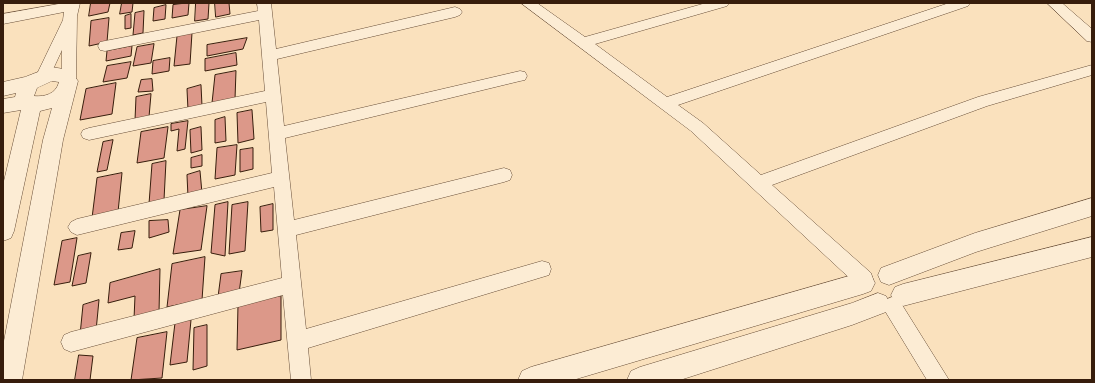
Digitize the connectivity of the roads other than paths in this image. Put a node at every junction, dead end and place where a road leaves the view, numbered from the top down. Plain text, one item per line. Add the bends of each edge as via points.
1 (528, 3) edge
2 (722, 3) edge
3 (963, 3) edge
4 (1054, 3) edge
5 (72, 8) edge
6 (265, 8) edge
7 (455, 12) dead end
8 (3, 19) edge
9 (1092, 37) edge
10 (582, 43) junction
11 (105, 46) dead end
12 (270, 56) junction
13 (1092, 70) edge
14 (520, 76) dead end
15 (37, 80) junction
16 (69, 84) junction
17 (3, 89) edge
18 (273, 95) junction
19 (29, 103) junction
20 (665, 103) junction
21 (3, 106) edge
22 (89, 134) dead end
23 (277, 134) junction
24 (504, 175) dead end
25 (281, 178) junction
26 (759, 183) junction
27 (1092, 207) edge
28 (77, 227) dead end
29 (287, 230) junction
30 (3, 231) edge
31 (1092, 247) edge
32 (542, 269) dead end
33 (890, 275) junction
34 (864, 281) junction
35 (292, 284) junction
36 (891, 302) junction
37 (71, 342) dead end
38 (298, 342) junction
39 (9, 380) edge
40 (301, 380) edge
41 (531, 380) edge
42 (640, 380) edge
43 (939, 380) edge

1 - 10 street
2 - 10 street
3 - 20 street
4 - 9 street
5 - 8 street
5 - 15 street
5 - 16 street
6 - 11 street
6 - 12 street
7 - 12 street
10 - 20 street
12 - 18 street
13 - 26 street via 983,101
14 - 23 street
15 - 16 street via 51,74 64,74
15 - 17 street
15 - 19 street via 24,94
16 - 19 street via 60,96 53,100 38,104
16 - 39 street via 53,140
18 - 22 street
18 - 23 street
19 - 21 street
19 - 30 street
20 - 26 street via 697,127
23 - 25 street
24 - 29 street
25 - 28 street
25 - 29 street
26 - 34 street
27 - 33 street via 976,243
29 - 35 street
31 - 36 street
32 - 38 street
33 - 34 street via 875,272 868,274
33 - 36 street via 900,284
34 - 36 street via 868,295
34 - 41 street
35 - 37 street
35 - 38 street
36 - 42 street
36 - 43 street
38 - 40 street

